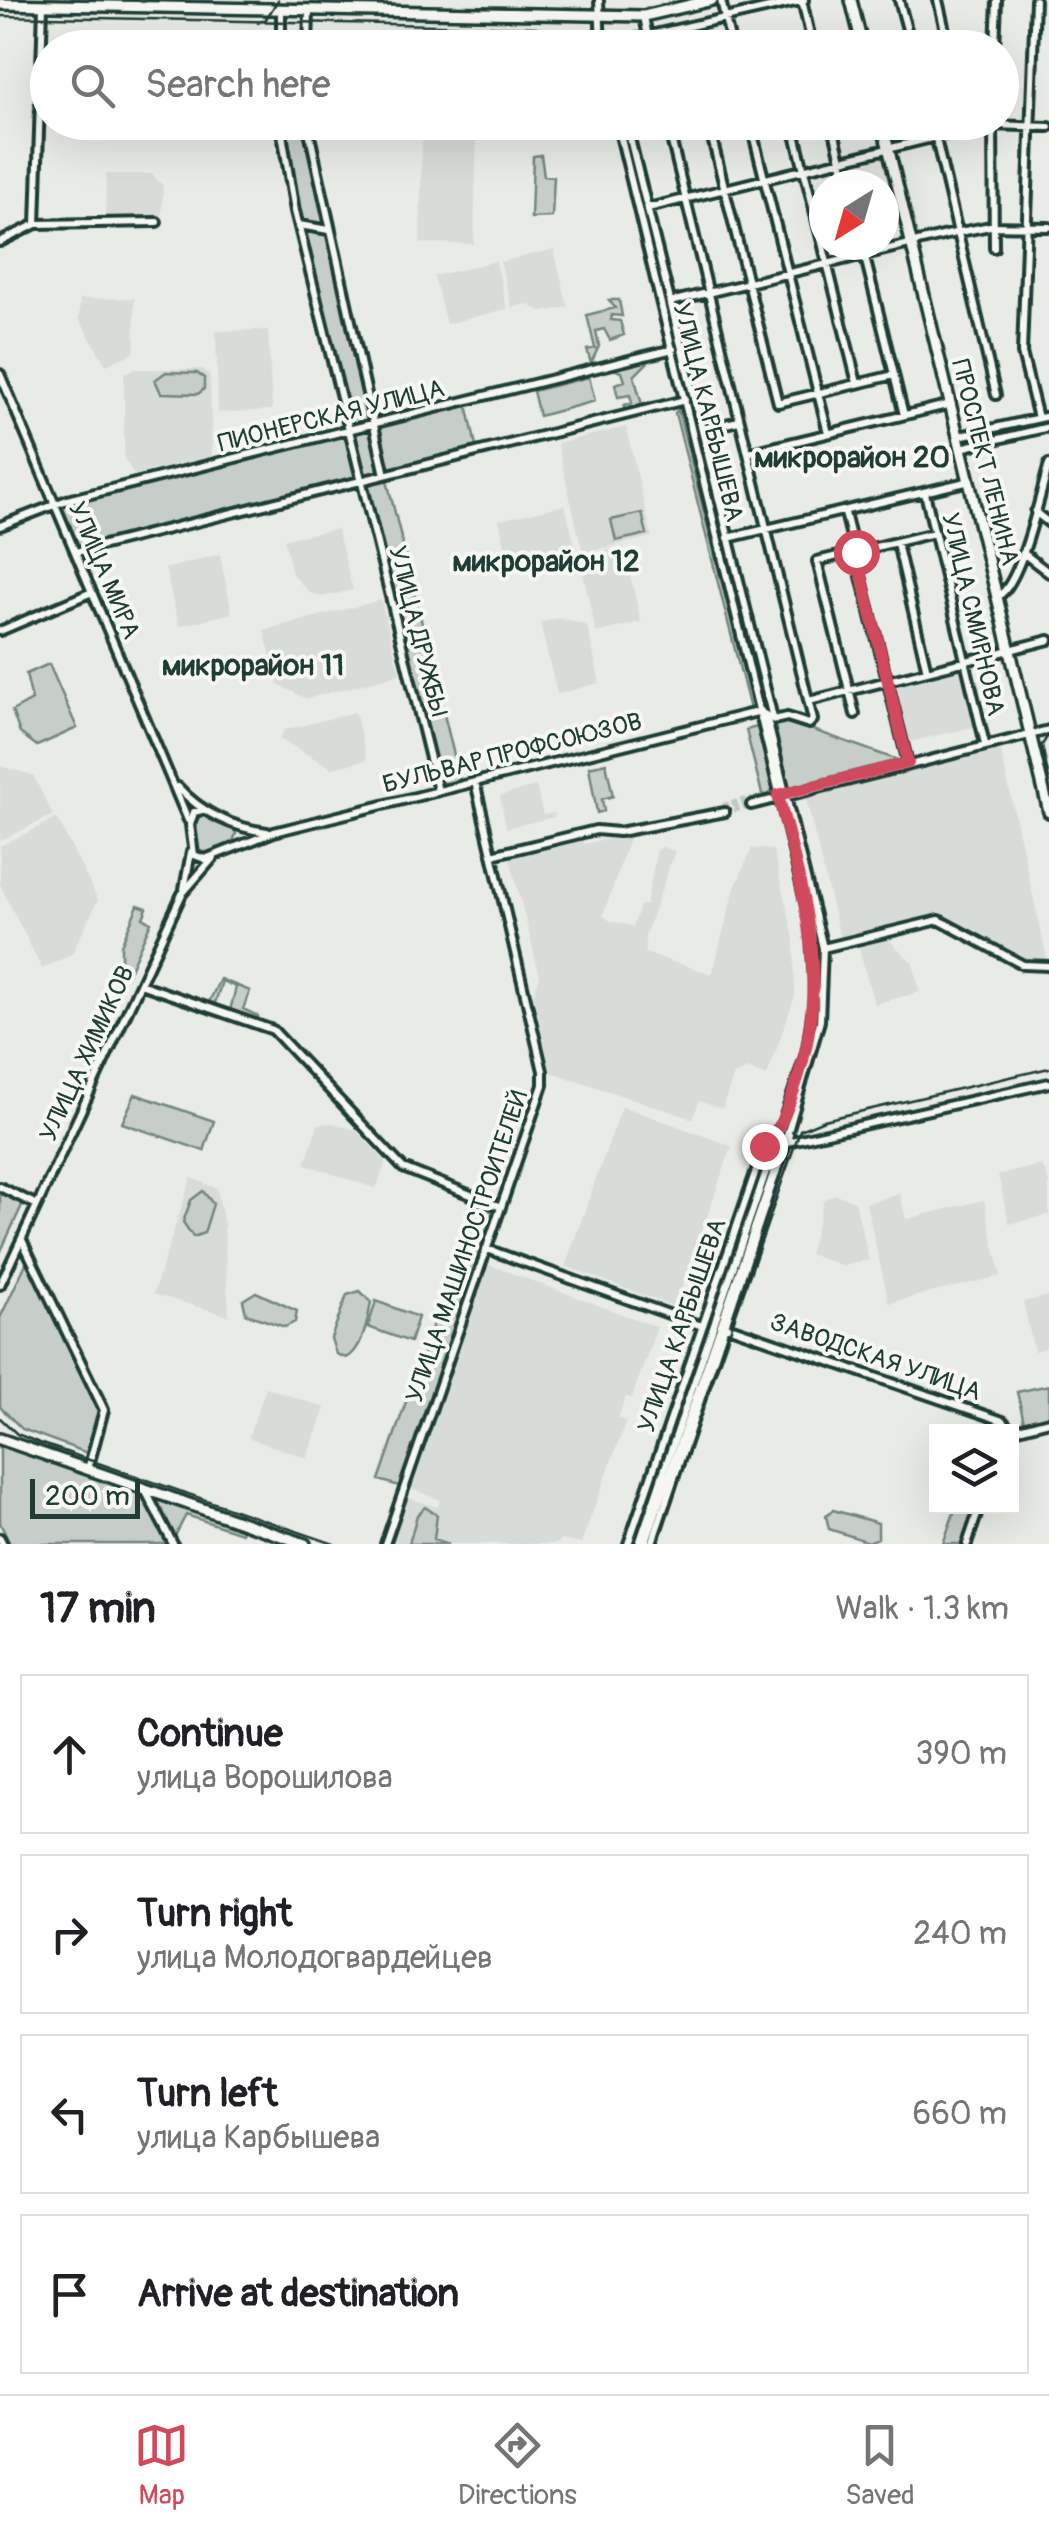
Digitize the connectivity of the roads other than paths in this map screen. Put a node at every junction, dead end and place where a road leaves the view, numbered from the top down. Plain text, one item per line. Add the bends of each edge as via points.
1 (599, 0) edge
2 (712, 0) edge
3 (721, 0) edge
4 (803, 0) edge
5 (851, 0) edge
6 (899, 0) edge
7 (938, 0) edge
8 (997, 0) edge
9 (1035, 0) edge
10 (0, 4) edge
11 (269, 5) edge
12 (43, 6) junction
13 (281, 10) junction
14 (309, 11) junction
15 (598, 16) junction
16 (644, 16) junction
17 (725, 17) junction
18 (42, 30) edge
19 (280, 30) edge
20 (308, 30) edge
21 (599, 30) edge
22 (646, 30) edge
23 (672, 30) edge
24 (728, 30) edge
25 (810, 30) edge
26 (858, 30) edge
27 (907, 30) edge
28 (946, 30) edge
29 (996, 30) edge
30 (1019, 125) edge
31 (1032, 126) junction
32 (1049, 127) edge
33 (39, 140) edge
34 (283, 140) edge
35 (310, 140) edge
36 (621, 140) edge
37 (631, 140) edge
38 (671, 140) edge
39 (712, 140) edge
40 (754, 140) edge
41 (796, 140) edge
42 (836, 140) edge
43 (886, 140) edge
44 (923, 140) edge
45 (935, 140) edge
46 (993, 140) edge
47 (888, 150) junction
48 (842, 162) junction
49 (804, 170) junction
50 (844, 170) edge
51 (764, 180) junction
52 (725, 190) junction
53 (686, 199) junction
54 (648, 208) junction
55 (158, 222) dead end
56 (36, 224) junction
57 (299, 225) junction
58 (990, 226) junction
59 (1030, 227) junction
60 (1049, 228) edge
61 (328, 230) junction
62 (955, 232) junction
63 (0, 242) edge
64 (911, 244) junction
65 (899, 247) edge
66 (994, 248) dead end
67 (846, 260) edge
68 (865, 260) edge
69 (828, 264) junction
70 (788, 273) junction
71 (748, 283) junction
72 (709, 294) junction
73 (670, 302) junction
74 (673, 350) junction
75 (0, 374) edge
76 (894, 375) junction
77 (857, 384) junction
78 (817, 394) junction
79 (996, 395) dead end
80 (686, 400) junction
81 (951, 404) junction
82 (904, 414) junction
83 (1049, 416) edge
84 (1038, 418) junction
85 (739, 421) junction
86 (376, 423) junction
87 (1049, 427) edge
88 (702, 429) junction
89 (350, 430) junction
90 (828, 433) junction
91 (958, 436) junction
92 (962, 448) junction
93 (748, 453) junction
94 (1049, 464) edge
95 (385, 475) junction
96 (362, 480) junction
97 (970, 481) junction
98 (925, 493) junction
99 (55, 503) junction
100 (845, 512) junction
101 (1035, 512) junction
102 (1049, 523) edge
103 (0, 526) edge
104 (767, 531) junction
105 (934, 533) junction
106 (728, 538) junction
107 (897, 542) junction
108 (76, 552) junction
109 (856, 552) junction
110 (1022, 553) junction
111 (1049, 573) edge
112 (92, 592) junction
113 (998, 596) junction
114 (0, 630) edge
115 (1049, 640) edge
116 (1011, 649) junction
117 (966, 662) junction
118 (927, 671) junction
119 (888, 681) junction
120 (848, 691) junction
121 (809, 701) junction
122 (761, 712) junction
123 (854, 714) dead end
124 (748, 716) junction
125 (774, 720) junction
126 (760, 724) junction
127 (1049, 730) edge
128 (1031, 732) junction
129 (985, 744) junction
130 (908, 763) junction
131 (475, 782) junction
132 (174, 783) junction
133 (438, 791) junction
134 (782, 794) junction
135 (751, 802) tunnel mouth
136 (722, 809) tunnel mouth
137 (202, 810) junction
138 (1049, 812) edge
139 (233, 824) junction
140 (190, 826) junction
141 (274, 832) junction
142 (233, 844) junction
143 (191, 846) junction
144 (492, 855) junction
145 (215, 856) junction
146 (183, 891) junction
147 (822, 948) junction
148 (1049, 966) edge
149 (140, 984) junction
150 (1049, 1083) edge
151 (786, 1126) junction
152 (784, 1141) junction
153 (0, 1187) edge
154 (37, 1205) junction
155 (501, 1207) junction
156 (22, 1239) junction
157 (486, 1248) junction
158 (0, 1285) edge
159 (702, 1326) junction
160 (727, 1326) junction
161 (1049, 1421) edge
162 (1004, 1424) edge
163 (1019, 1428) edge
164 (0, 1439) edge
165 (88, 1469) junction
166 (144, 1488) junction
167 (977, 1514) edge
168 (172, 1544) edge
169 (305, 1544) edge
170 (385, 1544) edge
171 (628, 1544) edge
172 (645, 1544) edge
173 (968, 1544) edge

1 - 15 street
2 - 16 main road
3 - 17 street
4 - 17 street
4 - 25 street
5 - 26 main road
6 - 27 street
7 - 28 street
8 - 29 street
9 - 31 street
10 - 12 main road
11 - 12 main road
11 - 13 main road
12 - 18 street
13 - 14 main road
13 - 19 street
14 - 15 main road
14 - 20 street
15 - 16 main road
15 - 21 street
16 - 22 street
17 - 23 street
17 - 24 street
30 - 31 street
31 - 32 street
31 - 59 street
33 - 56 street
34 - 57 street
35 - 61 street
36 - 74 street, УЛИЦА КАРБЫШЕВА
37 - 54 street
38 - 53 street
39 - 52 street
40 - 51 street
41 - 49 street
42 - 48 street
43 - 47 main road, ПРОСПЕКТ ЛЕНИНА
44 - 47 street
45 - 62 street
46 - 58 street
47 - 48 street
47 - 64 main road, ПРОСПЕКТ ЛЕНИНА
48 - 49 street
48 - 50 street
49 - 51 street
49 - 69 street
51 - 52 street
51 - 70 street
52 - 53 street
52 - 71 street
53 - 54 street
53 - 72 street
54 - 73 street
55 - 56 street
56 - 63 street
57 - 61 street
57 - 89 street
58 - 59 street
58 - 62 street
58 - 66 street
59 - 60 street
59 - 84 street via 1022,352
61 - 86 street
62 - 64 street
62 - 79 street
64 - 65 street
64 - 81 main road, ПРОСПЕКТ ЛЕНИНА
67 - 69 street
68 - 76 street
69 - 70 street
69 - 77 street
70 - 71 street
70 - 78 street
71 - 72 street
71 - 78 street via 778,403
72 - 73 street
72 - 85 street
73 - 88 street
74 - 80 street, УЛИЦА КАРБЫШЕВА
74 - 86 street, ПИОНЕРСКАЯ УЛИЦА
75 - 99 street, УЛИЦА МИРА
76 - 77 street
76 - 82 street
77 - 78 street
78 - 90 street
80 - 95 street
80 - 122 street, УЛИЦА КАРБЫШЕВА
81 - 82 street
81 - 91 main road, ПРОСПЕКТ ЛЕНИНА
82 - 90 street
83 - 84 street
84 - 91 street
85 - 88 street
85 - 93 street
86 - 89 street, ПИОНЕРСКАЯ УЛИЦА
86 - 95 street
87 - 92 street
88 - 106 street
89 - 96 street, УЛИЦА ДРУЖБЫ
89 - 99 street, ПИОНЕРСКАЯ УЛИЦА
90 - 93 street
91 - 92 main road, ПРОСПЕКТ ЛЕНИНА
92 - 97 main road, ПРОСПЕКТ ЛЕНИНА
93 - 104 street
94 - 101 street
95 - 96 street
96 - 108 street
96 - 133 street, УЛИЦА ДРУЖБЫ
97 - 98 street
97 - 113 main road, ПРОСПЕКТ ЛЕНИНА
98 - 100 street
98 - 105 street, УЛИЦА СМИРНОВА
99 - 103 street, ПИОНЕРСКАЯ УЛИЦА
99 - 108 street, УЛИЦА МИРА
100 - 104 street
100 - 109 street
101 - 102 street
101 - 110 street
104 - 106 street
104 - 121 street
105 - 107 street
105 - 117 street, УЛИЦА СМИРНОВА
106 - 125 street
107 - 109 street
107 - 118 street
108 - 112 street, УЛИЦА МИРА
109 - 119 street
109 - 120 street via 816,561
110 - 111 street
110 - 113 street
112 - 114 street
112 - 132 street, УЛИЦА МИРА
113 - 116 main road, ПРОСПЕКТ ЛЕНИНА
115 - 116 street
116 - 117 street
116 - 128 main road, ПРОСПЕКТ ЛЕНИНА
117 - 118 street
117 - 129 street, УЛИЦА СМИРНОВА
118 - 119 street
119 - 120 street
119 - 130 street
120 - 121 street
120 - 123 street
121 - 125 street via 808,724
122 - 124 street, БУЛЬВАР ПРОФСОЮЗОВ
122 - 125 street
122 - 126 street, УЛИЦА КАРБЫШЕВА
122 - 134 street, УЛИЦА КАРБЫШЕВА
124 - 126 street
124 - 131 street, БУЛЬВАР ПРОФСОЮЗОВ
126 - 134 street, УЛИЦА КАРБЫШЕВА
127 - 128 street
128 - 129 street
128 - 138 main road, ПРОСПЕКТ ЛЕНИНА
129 - 130 street
130 - 134 street
131 - 133 street, БУЛЬВАР ПРОФСОЮЗОВ
131 - 144 street, УЛИЦА МАШИНОСТРОИТЕЛЕЙ
132 - 137 street, УЛИЦА МИРА
132 - 140 street, УЛИЦА МИРА
133 - 141 street, БУЛЬВАР ПРОФСОЮЗОВ
134 - 135 street
134 - 147 street, УЛИЦА КАРБЫШЕВА
134 - 151 street, УЛИЦА КАРБЫШЕВА via 816,972 806,1051
136 - 144 street
137 - 139 street
137 - 140 street via 194,812
139 - 141 street, БУЛЬВАР ПРОФСОЮЗОВ
139 - 142 street
140 - 143 street
141 - 142 street, БУЛЬВАР ПРОФСОЮЗОВ
142 - 145 street
143 - 145 street via 198,858
143 - 146 street, УЛИЦА ХИМИКОВ
144 - 155 street, УЛИЦА МАШИНОСТРОИТЕЛЕЙ via 543,1071
145 - 146 street, УЛИЦА ХИМИКОВ
146 - 149 street, УЛИЦА ХИМИКОВ
147 - 148 street via 940,920 1023,965
147 - 151 street, УЛИЦА КАРБЫШЕВА via 820,1021
149 - 154 street, УЛИЦА ХИМИКОВ
149 - 155 street via 273,1030 408,1172
150 - 152 street
151 - 152 street, УЛИЦА КАРБЫШЕВА
151 - 152 street, УЛИЦА КАРБЫШЕВА
151 - 159 street, УЛИЦА КАРБЫШЕВА via 764,1146
152 - 160 street, УЛИЦА КАРБЫШЕВА
152 - 172 street, УЛИЦА КАРБЫШЕВА
153 - 154 street
154 - 156 street, УЛИЦА ХИМИКОВ
155 - 157 street, УЛИЦА МАШИНОСТРОИТЕЛЕЙ
156 - 158 street, УЛИЦА ХИМИКОВ
156 - 165 street via 104,1410
157 - 159 street
157 - 170 street, УЛИЦА МАШИНОСТРОИТЕЛЕЙ
159 - 171 street, УЛИЦА КАРБЫШЕВА
160 - 162 street, ЗАВОДСКАЯ УЛИЦА
160 - 172 street, УЛИЦА КАРБЫШЕВА
161 - 163 street
164 - 165 main road
165 - 166 main road
166 - 168 street
166 - 169 main road
167 - 173 street

